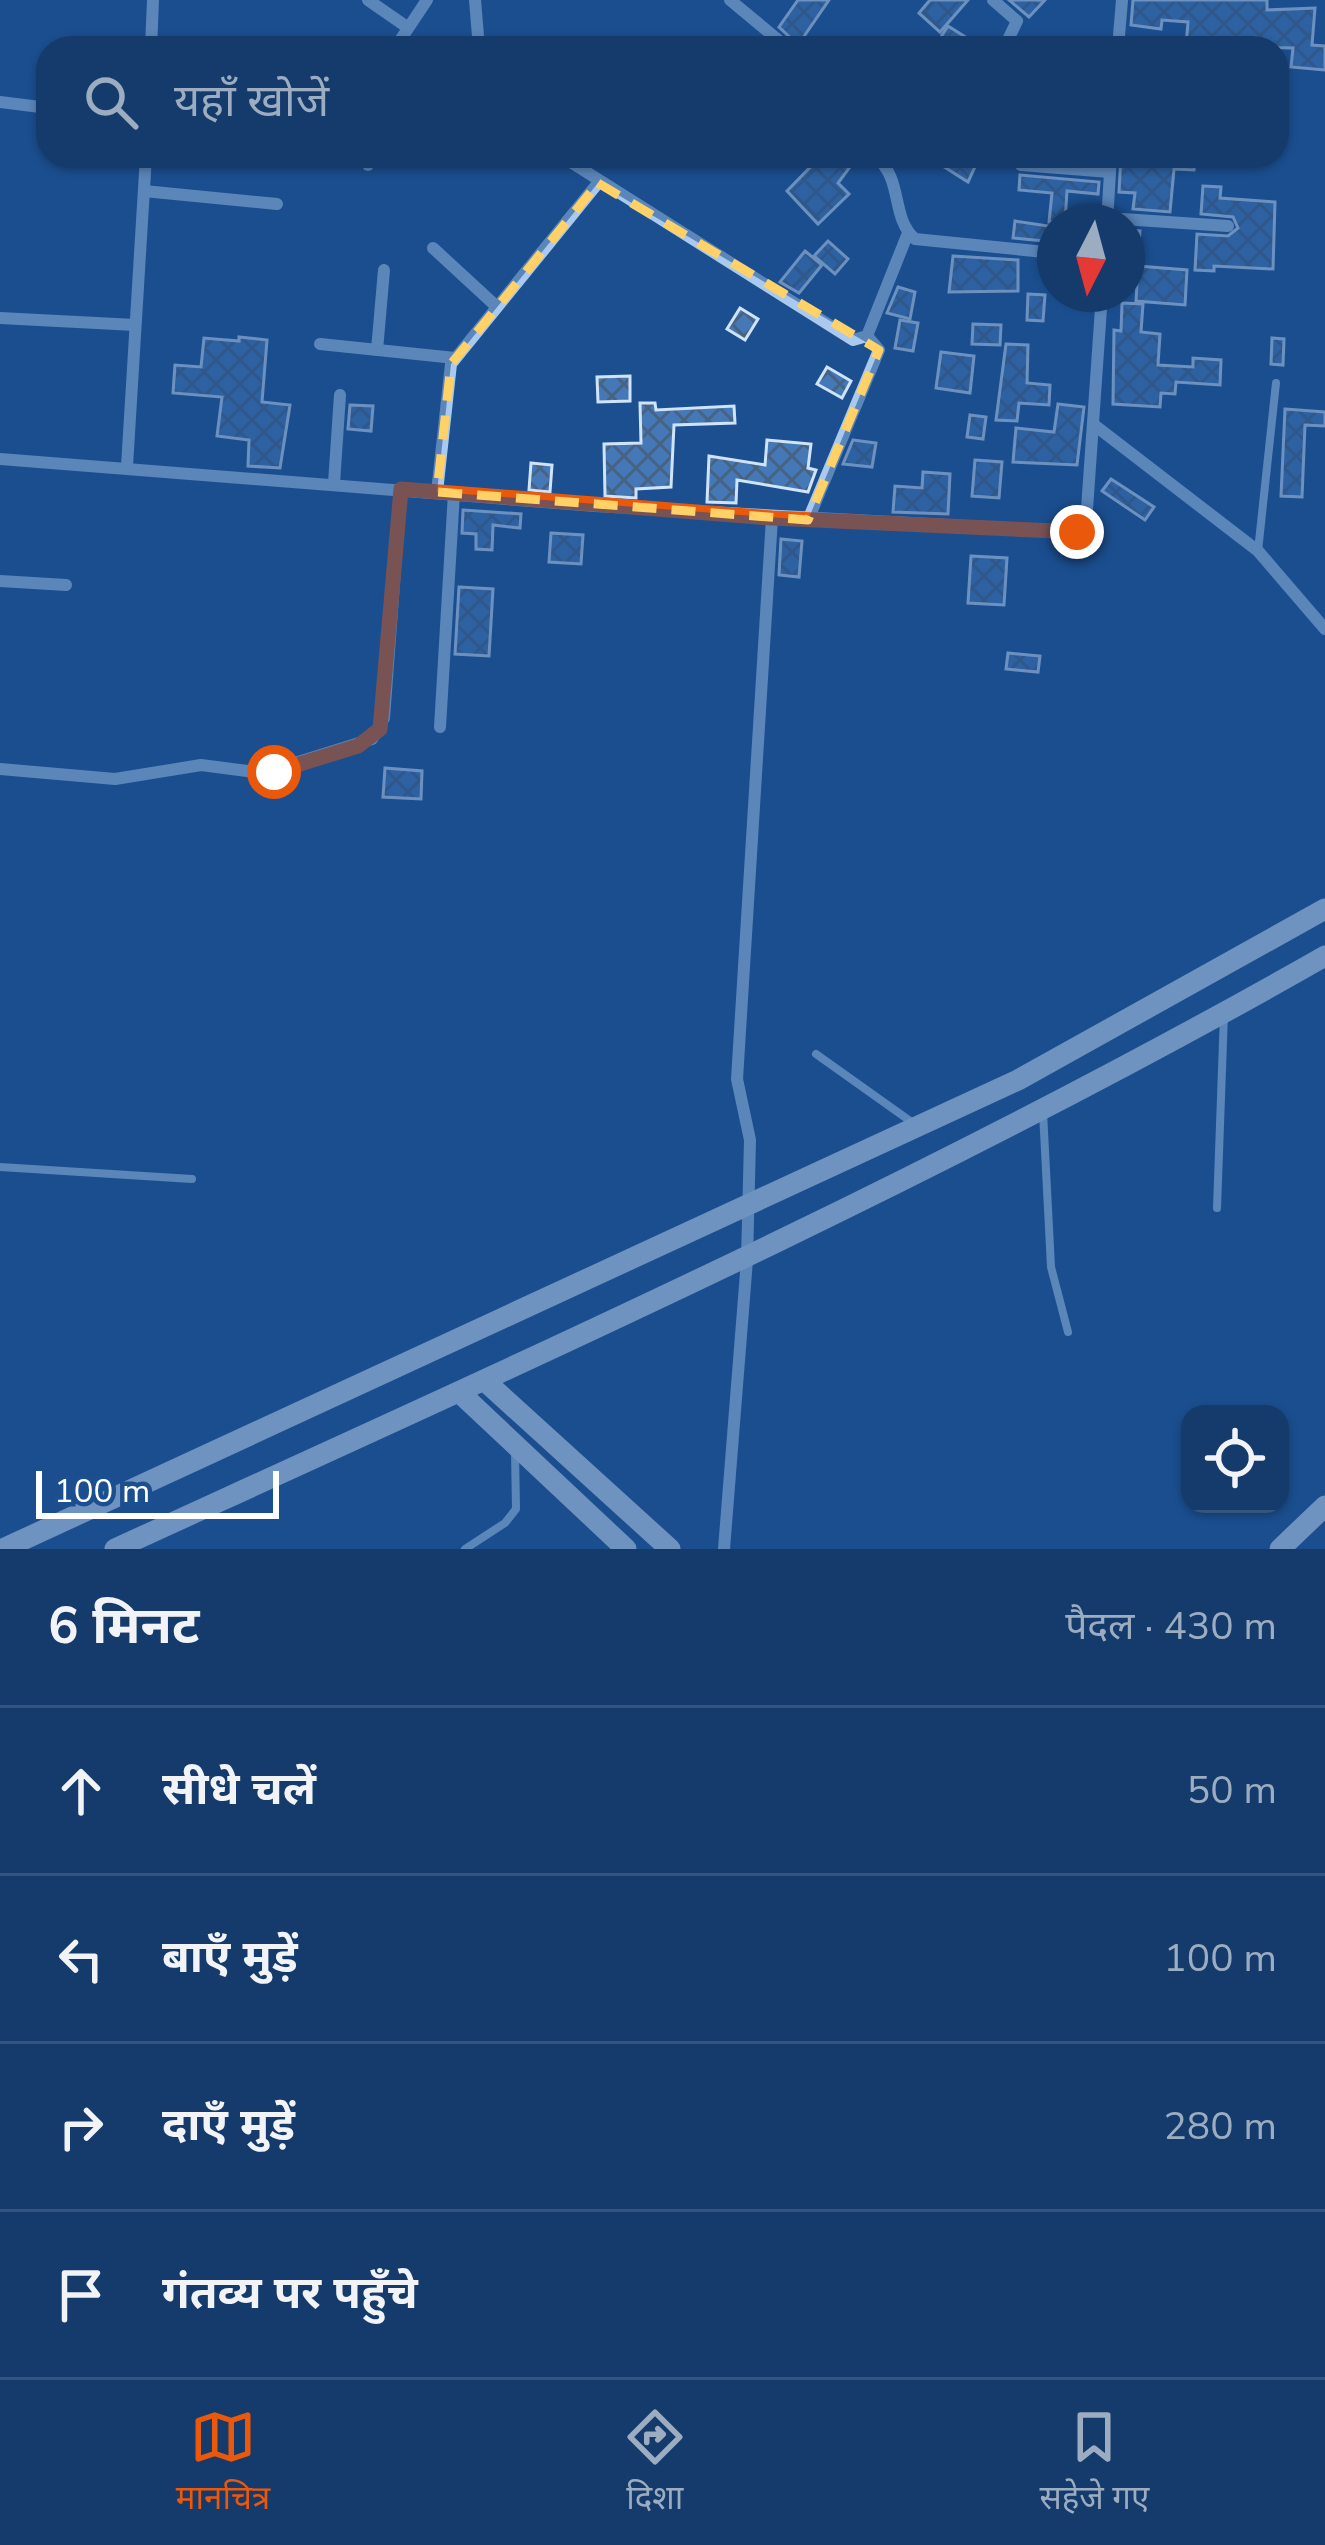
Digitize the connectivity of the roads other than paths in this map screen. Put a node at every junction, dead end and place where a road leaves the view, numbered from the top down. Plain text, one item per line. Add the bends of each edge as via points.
1 (153, 0) edge
2 (368, 0) edge
3 (427, 0) edge
4 (475, 0) edge
5 (730, 0) edge
6 (993, 0) edge
7 (1122, 0) edge
8 (407, 27) junction
9 (152, 36) edge
10 (401, 36) edge
11 (477, 36) edge
12 (774, 36) edge
13 (1010, 36) edge
14 (1119, 36) edge
15 (0, 103) edge
16 (36, 107) edge
17 (145, 168) edge
18 (577, 168) edge
19 (886, 168) edge
20 (1059, 168) edge
21 (1110, 168) edge
22 (1110, 172) junction
23 (598, 183) junction
24 (144, 191) junction
25 (277, 204) dead end
26 (1108, 204) edge
27 (1145, 222) edge
28 (1228, 226) dead end
29 (908, 233) junction
30 (433, 248) dead end
31 (1037, 252) edge
32 (384, 270) dead end
33 (497, 307) junction
34 (1101, 312) edge
35 (0, 318) edge
36 (135, 326) junction
37 (867, 337) junction
38 (320, 344) dead end
39 (377, 350) junction
40 (455, 358) junction
41 (1276, 383) dead end
42 (340, 395) dead end
43 (1094, 424) junction
44 (0, 459) edge
45 (127, 466) junction
46 (334, 483) junction
47 (401, 489) junction
48 (436, 492) junction
49 (454, 493) junction
50 (772, 518) junction
51 (808, 520) junction
52 (1258, 551) junction
53 (0, 581) edge
54 (66, 585) dead end
55 (1325, 629) edge
56 (440, 727) dead end
57 (0, 769) edge
58 (1325, 909) edge
59 (1325, 956) edge
60 (1224, 1013) junction
61 (817, 1054) dead end
62 (1043, 1110) junction
63 (918, 1126) junction
64 (0, 1167) edge
65 (192, 1179) dead end
66 (1217, 1208) dead end
67 (747, 1209) junction
68 (747, 1260) junction
69 (1068, 1332) dead end
70 (485, 1381) junction
71 (459, 1392) junction
72 (513, 1445) junction
73 (1325, 1506) edge
74 (662, 1547) edge
75 (3, 1549) edge
76 (115, 1549) edge
77 (465, 1549) edge
78 (626, 1549) edge
79 (724, 1549) edge
80 (1280, 1549) edge

1 - 9 street
2 - 8 street
3 - 8 street
4 - 11 street
5 - 12 street
6 - 13 street via 1017,21
7 - 14 street
8 - 10 street
15 - 16 street
17 - 24 street
18 - 23 street
19 - 29 street
20 - 22 street
21 - 22 street
22 - 26 street
23 - 33 street
23 - 37 street via 844,335
24 - 25 street
24 - 36 street
27 - 28 street
29 - 31 street
29 - 37 street
30 - 33 street
32 - 39 street
33 - 40 street
34 - 43 street
35 - 36 street
36 - 45 street
37 - 51 street via 880,350
38 - 39 street
39 - 40 street
40 - 48 street
41 - 52 lane
42 - 46 street
43 - 51 street via 1087,509 1077,532
43 - 52 street
44 - 45 street
45 - 46 street
46 - 47 street
47 - 48 street
47 - 57 street via 384,718 372,739 263,773 201,765 116,779
48 - 49 street
49 - 50 street
49 - 56 street
50 - 51 street
50 - 67 street via 737,1078 748,1115
52 - 55 street
53 - 54 street
58 - 63 street via 1018,1080
59 - 60 street
60 - 62 street
60 - 66 lane
61 - 63 lane
62 - 68 street
62 - 69 lane via 1051,1260
63 - 67 street
64 - 65 lane
67 - 68 street
67 - 75 street
68 - 70 street
68 - 79 street
70 - 71 street
70 - 74 street
71 - 72 street
71 - 76 street
72 - 77 lane via 516,1509
72 - 78 street
73 - 80 street

